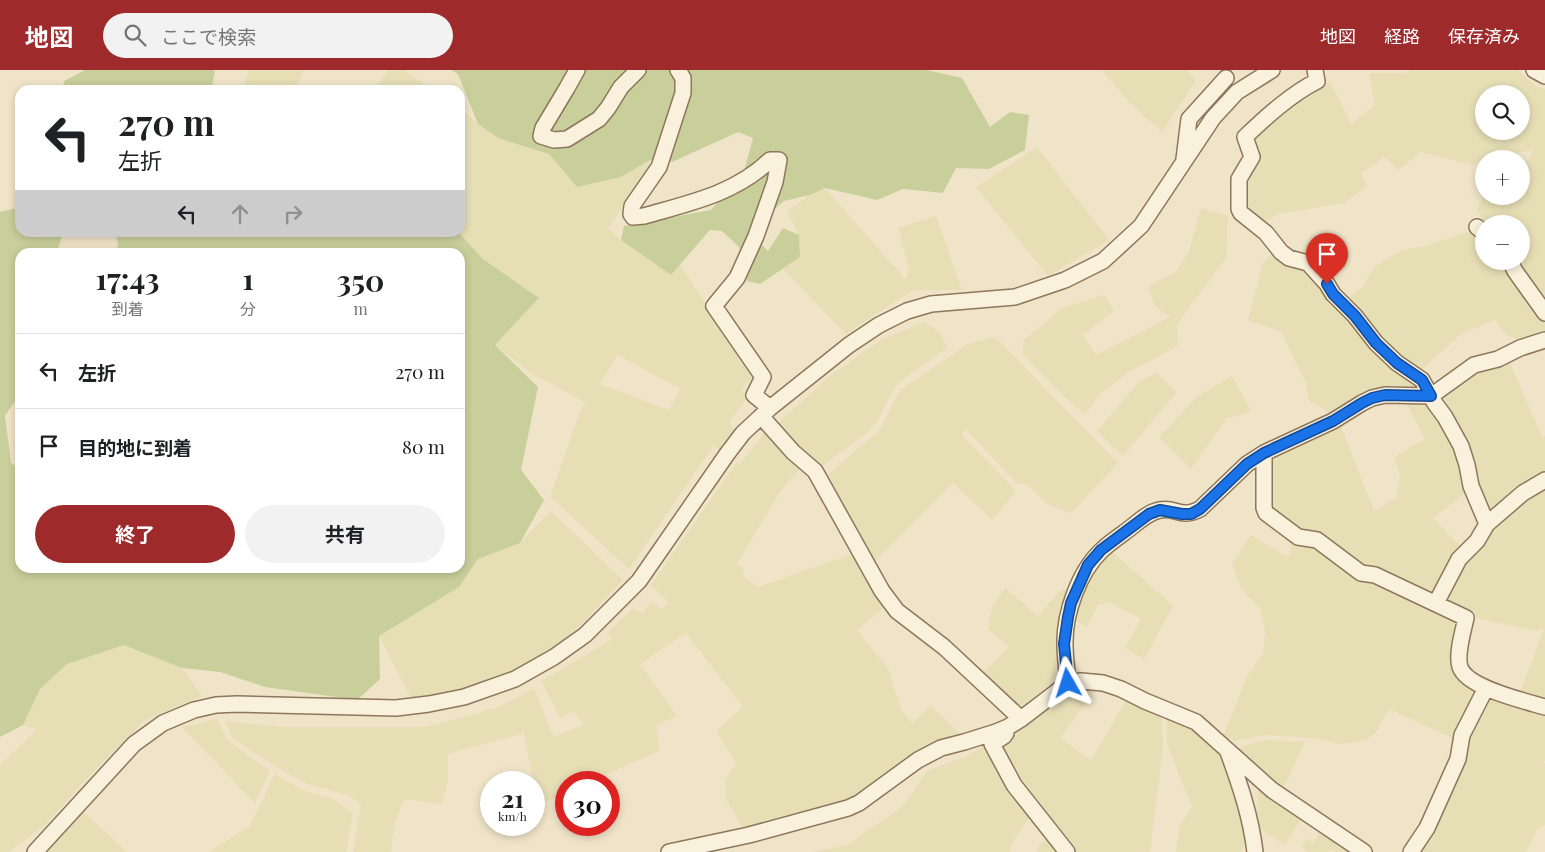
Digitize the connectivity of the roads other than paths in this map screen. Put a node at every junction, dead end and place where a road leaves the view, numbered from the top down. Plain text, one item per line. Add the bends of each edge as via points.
1 (577, 70) edge
2 (638, 70) edge
3 (678, 70) edge
4 (1272, 70) edge
5 (1315, 70) edge
6 (1534, 70) edge
7 (1231, 74) edge
8 (1545, 76) edge
9 (1237, 92) junction
10 (1184, 161) junction
11 (1514, 270) edge
12 (1545, 313) edge
13 (1545, 340) edge
14 (1431, 396) junction
15 (766, 412) junction
16 (1264, 453) junction
17 (1545, 480) edge
18 (1487, 524) junction
19 (1436, 603) junction
20 (1068, 683) junction
21 (1486, 688) junction
22 (1545, 707) edge
23 (1014, 723) junction
24 (1228, 751) junction
25 (35, 852) edge
26 (668, 852) edge
27 (1067, 852) edge
28 (1255, 852) edge
29 (1364, 852) edge
30 (1412, 852) edge

1 - 2 street via 543,128 542,136 554,140 567,138 599,119 621,87
3 - 15 street via 683,78 683,93 659,167 630,214 633,217 644,216 712,197 740,184 770,160 780,160 756,236 738,278 714,306 763,377 754,395
4 - 9 street
5 - 14 street via 1317,81 1245,137 1252,156 1239,179 1239,209 1281,252 1289,258 1308,263 1376,343 1422,380
6 - 8 street
7 - 9 street
7 - 10 street via 1189,119
9 - 10 street via 1213,118
10 - 15 street via 1141,226 1103,261 1065,280 1015,296 931,304 906,311 849,345
11 - 12 street
13 - 14 street via 1474,366
14 - 16 street via 1385,395 1372,398 1333,421
14 - 18 street via 1461,446 1471,486
15 - 23 street via 793,452 815,472 882,592 897,611 944,647
15 - 25 street via 743,433 727,454 640,581 585,635 554,657 515,679 464,697 429,704 396,708 237,704 194,710 163,723 134,744
16 - 19 street via 1266,513 1298,537 1317,540 1361,573 1375,575
16 - 20 street via 1247,464 1200,509 1191,514 1160,510 1149,514 1101,550 1088,565 1068,617 1064,644
17 - 18 street via 1523,493
18 - 19 street via 1477,541 1459,559
19 - 21 street via 1466,618 1459,666 1464,676
20 - 23 street
20 - 24 street via 1103,683 1121,688 1196,722
21 - 22 street
21 - 30 street via 1462,735 1451,776
23 - 26 street via 941,748 848,808
23 - 27 street via 992,744 1014,785
24 - 28 street via 1252,828
24 - 29 street via 1272,790

